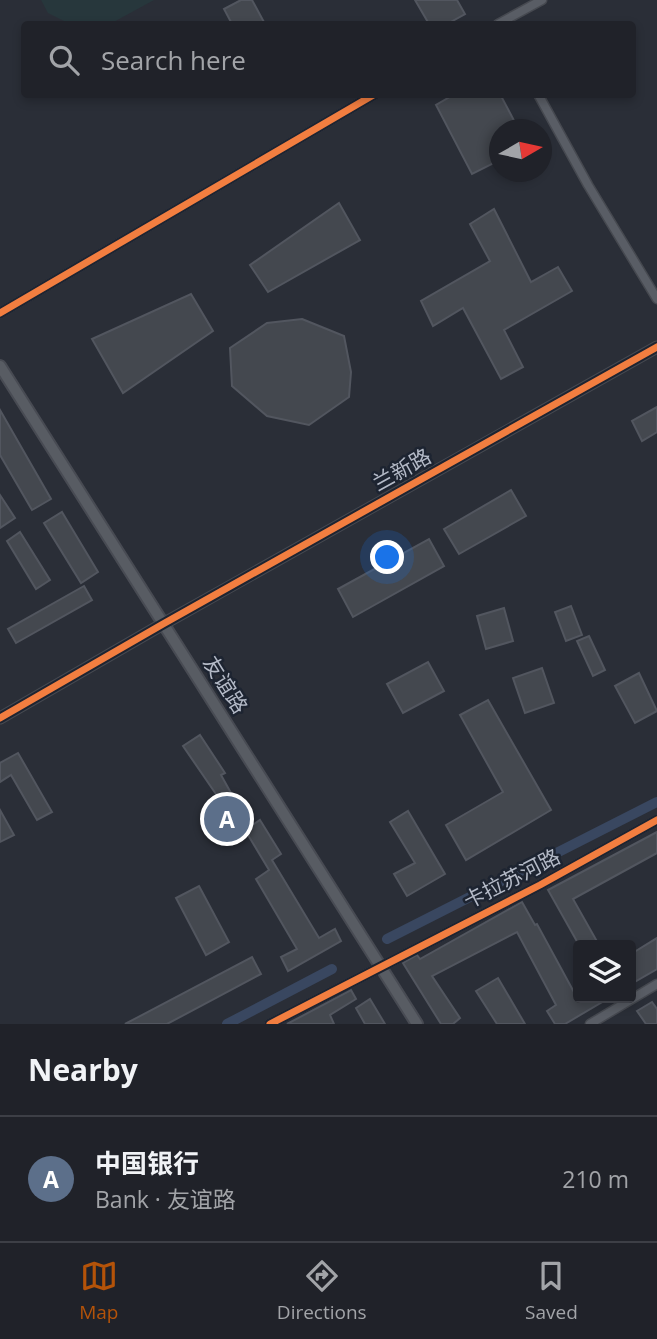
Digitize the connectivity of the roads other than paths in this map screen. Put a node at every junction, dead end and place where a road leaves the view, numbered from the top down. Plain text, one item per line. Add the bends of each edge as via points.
1 (542, 0) edge
2 (504, 21) edge
3 (368, 98) edge
4 (540, 98) edge
5 (657, 299) edge
6 (0, 313) edge
7 (657, 347) edge
8 (0, 366) edge
9 (163, 624) junction
10 (0, 718) edge
11 (657, 820) edge
12 (380, 965) junction
13 (657, 984) edge
14 (270, 1024) edge
15 (417, 1024) edge
16 (590, 1024) edge

1 - 2 street
3 - 6 street
4 - 5 street
7 - 9 street, 兰新路
8 - 9 main road, 友谊路
9 - 10 street, 兰新路
9 - 12 main road, 友谊路
11 - 12 street, 卡拉苏河路
12 - 14 street, 卡拉苏河路
12 - 15 main road, 友谊路
13 - 16 street

